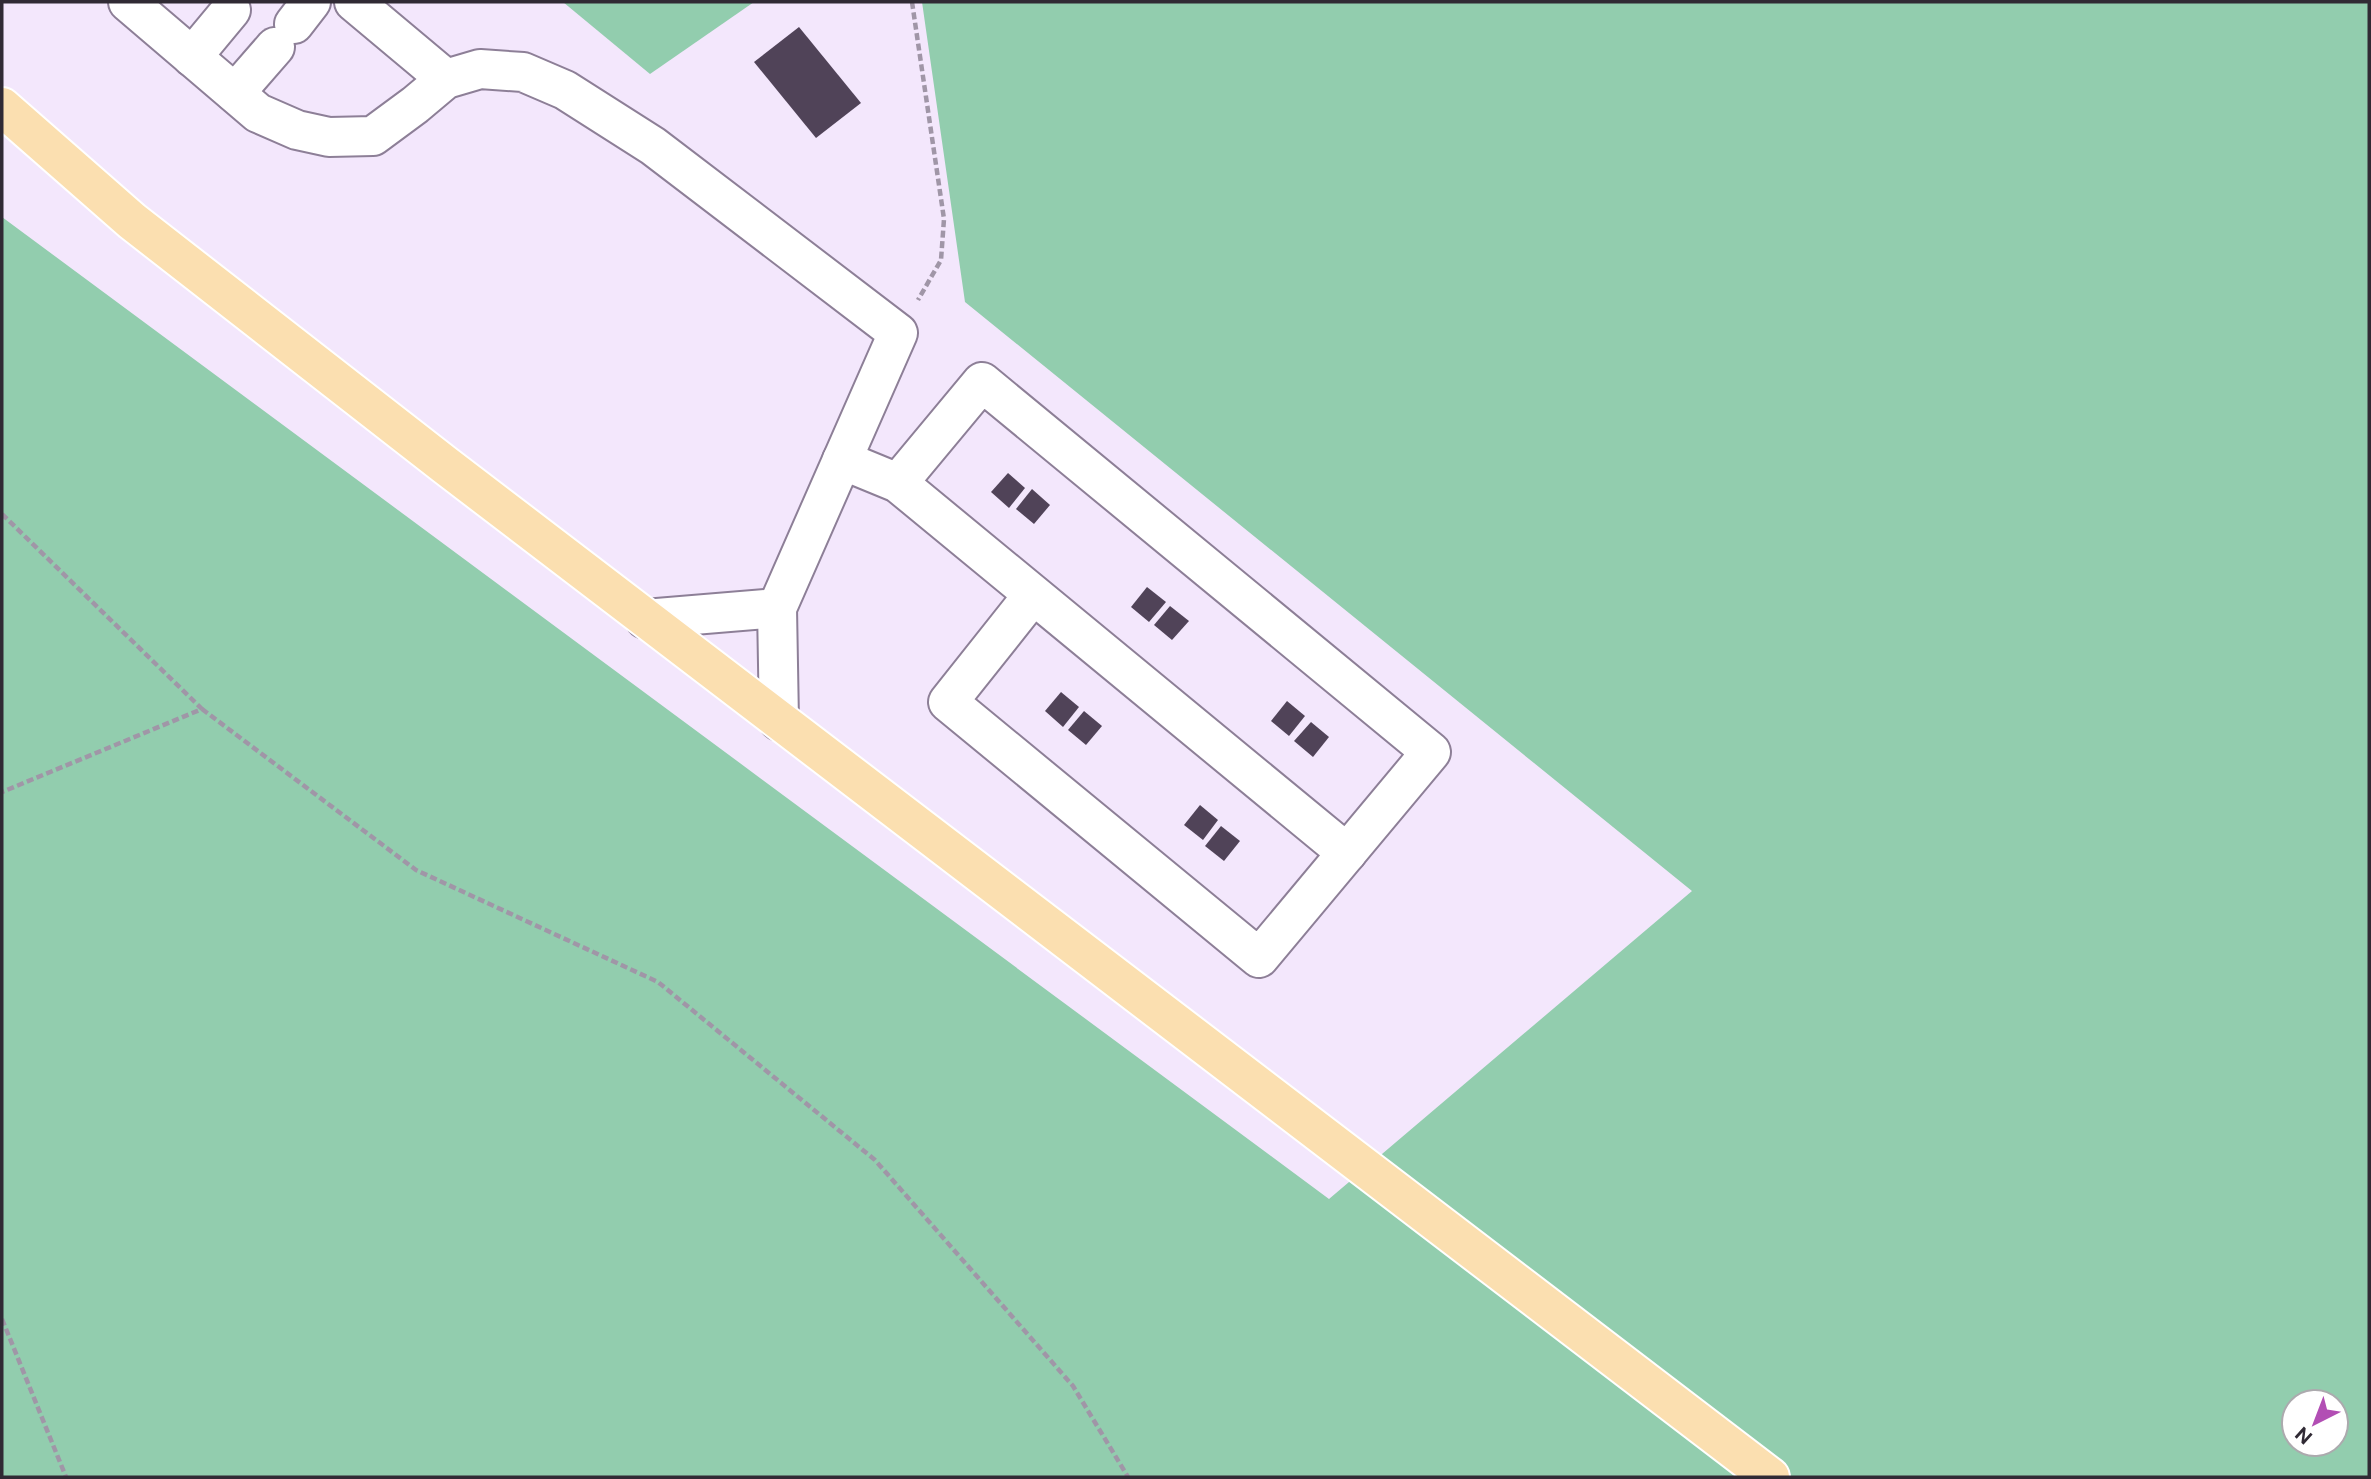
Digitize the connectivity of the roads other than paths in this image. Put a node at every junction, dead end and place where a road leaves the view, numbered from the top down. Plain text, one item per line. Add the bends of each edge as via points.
1 (354, 2) edge
2 (147, 8) edge
3 (231, 10) dead end
4 (293, 24) edge
5 (192, 57) junction
6 (446, 79) junction
7 (236, 93) junction
8 (2, 107) edge
9 (842, 460) junction
10 (898, 483) junction
11 (1033, 595) junction
12 (777, 608) junction
13 (645, 619) junction
14 (779, 721) junction
15 (1347, 853) junction
16 (1770, 1477) edge

1 - 6 lane
2 - 5 lane
3 - 5 lane
4 - 7 lane
5 - 7 lane
6 - 7 lane via 373,136 297,130 258,113
6 - 9 lane via 480,69 523,72 565,90 653,146 898,333
8 - 13 main road via 143,229
9 - 10 lane
9 - 12 lane
10 - 11 lane
10 - 15 lane via 982,382 1025,417 1431,752
11 - 15 lane
11 - 15 lane via 948,702 1259,958
12 - 13 lane
12 - 14 lane
13 - 14 main road
14 - 16 main road

